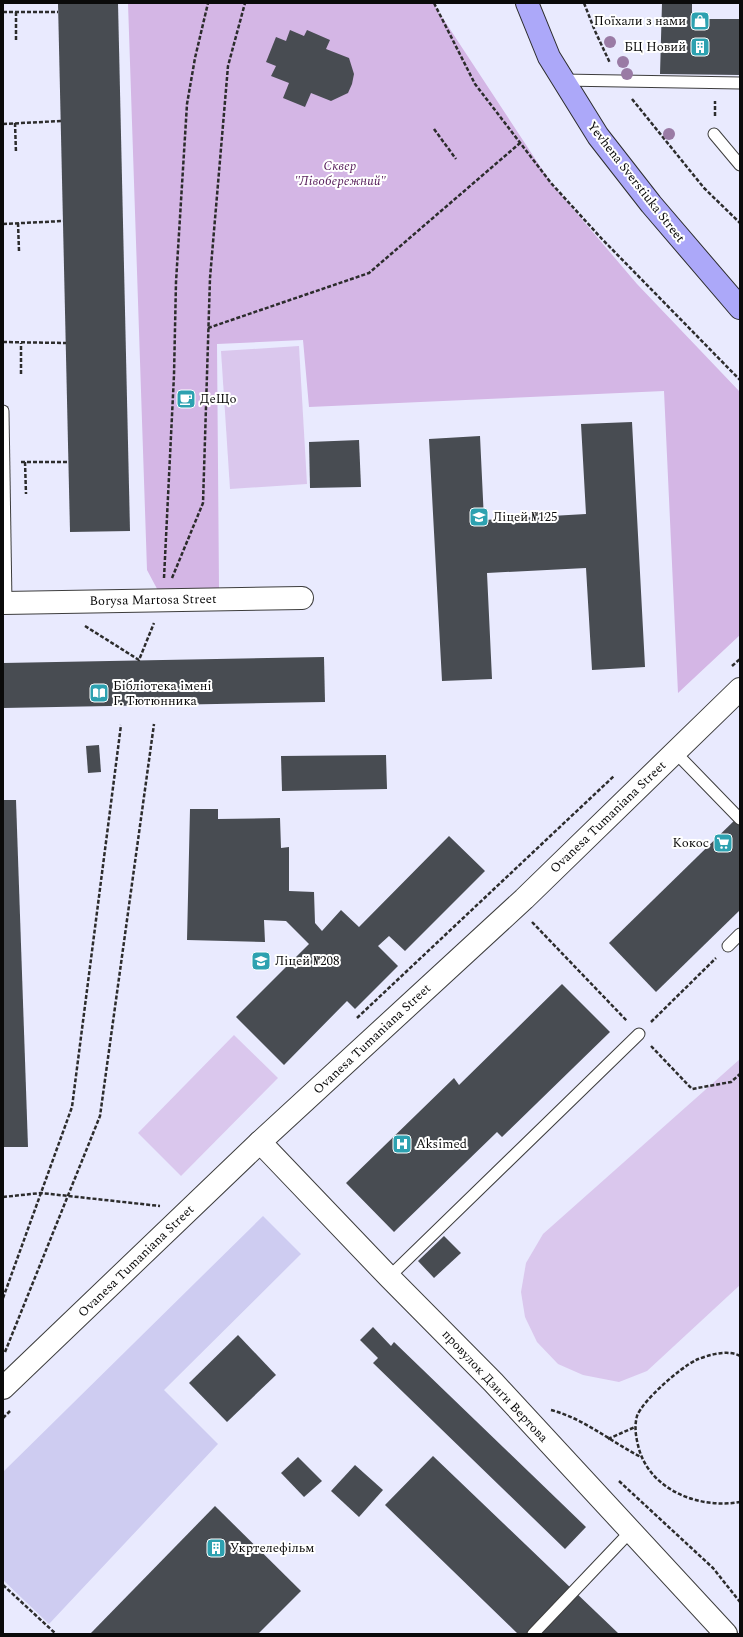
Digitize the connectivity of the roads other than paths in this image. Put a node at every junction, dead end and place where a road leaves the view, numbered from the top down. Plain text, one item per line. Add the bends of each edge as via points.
1 (527, 3) edge
2 (562, 80) junction
3 (740, 83) edge
4 (714, 134) road end
5 (740, 165) edge
6 (736, 297) edge
7 (3, 411) edge
8 (302, 598) dead end
9 (4, 603) edge
10 (740, 689) edge
11 (675, 752) junction
12 (740, 819) edge
13 (740, 934) edge
14 (728, 946) dead end
15 (639, 1034) road end
16 (260, 1142) junction
17 (389, 1277) junction
18 (3, 1388) edge
19 (630, 1532) junction
20 (533, 1634) edge
21 (726, 1634) edge

1 - 2 main road, Yevhena Sverstiuka Street via 549,57
2 - 3 lane
2 - 6 main road, Yevhena Sverstiuka Street via 598,136 651,204
4 - 5 lane
7 - 9 lane
8 - 9 street, Borysa Martosa Street
10 - 11 street, Ovanesa Tumaniana Street
11 - 12 lane
11 - 16 street, Ovanesa Tumaniana Street via 524,899
13 - 14 lane
15 - 17 lane
16 - 17 street, провулок Дзиґи Вертова
16 - 18 street, Ovanesa Tumaniana Street
17 - 19 street, провулок Дзиґи Вертова via 493,1382
19 - 20 lane
19 - 21 street, провулок Дзиґи Вертова

